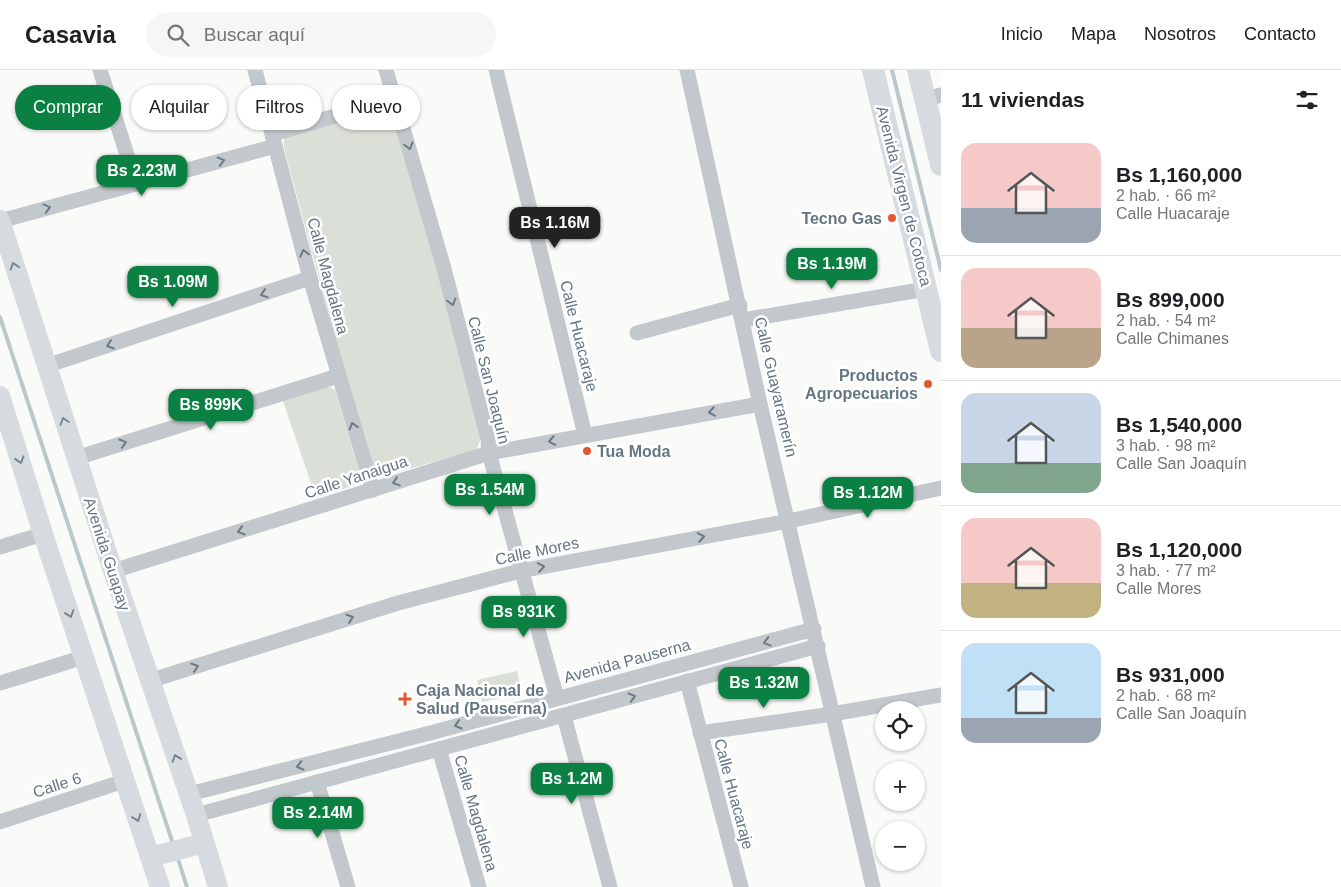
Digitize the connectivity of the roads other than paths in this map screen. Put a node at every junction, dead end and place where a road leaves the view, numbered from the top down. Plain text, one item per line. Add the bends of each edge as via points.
1 (100, 70) edge
2 (255, 70) edge
3 (386, 70) edge
4 (496, 70) edge
5 (687, 70) edge
6 (873, 70) edge
7 (918, 70) edge
8 (390, 85) edge
9 (933, 97) edge
10 (332, 120) edge
11 (403, 130) edge
12 (274, 140) junction
13 (941, 165) edge
14 (136, 183) junction
15 (0, 220) edge
16 (310, 278) junction
17 (926, 289) junction
18 (741, 313) junction
19 (637, 333) dead end
20 (941, 351) edge
21 (46, 366) junction
22 (338, 376) junction
23 (1, 401) edge
24 (760, 404) junction
25 (585, 435) junction
26 (489, 453) junction
27 (76, 458) junction
28 (941, 488) edge
29 (373, 490) junction
30 (789, 521) junction
31 (43, 534) junction
32 (0, 547) edge
33 (520, 571) junction
34 (113, 572) junction
35 (814, 629) junction
36 (818, 646) junction
37 (84, 657) junction
38 (149, 682) junction
39 (687, 682) junction
40 (0, 683) edge
41 (598, 687) junction
42 (941, 695) edge
43 (557, 698) junction
44 (602, 705) junction
45 (832, 714) junction
46 (564, 716) junction
47 (700, 733) junction
48 (373, 748) junction
49 (439, 749) junction
50 (378, 766) junction
51 (124, 781) junction
52 (316, 782) junction
53 (189, 794) junction
54 (196, 815) junction
55 (0, 822) edge
56 (204, 842) junction
57 (156, 856) junction
58 (160, 887) edge
59 (218, 887) edge
60 (348, 887) edge
61 (480, 887) edge
62 (610, 887) edge
63 (741, 887) edge
64 (873, 887) edge

1 - 14 street
2 - 12 street, Calle Magdalena
3 - 8 street, Calle San Joaquín
4 - 25 street, Calle Huacaraje
5 - 18 street, Calle Guayaramerín
6 - 17 main road, Avenida Virgen de Cotoca
7 - 9 main road
9 - 13 main road
10 - 12 street
11 -> 26 street, Calle San Joaquín via 443,265
14 -> 12 street
16 -> 12 street, Calle Magdalena
15 -> 14 street
21 -> 15 main road, Avenida Guapay
16 -> 21 street
16 - 22 street, Calle Magdalena
17 - 18 street
17 - 20 main road, Avenida Virgen de Cotoca
18 - 19 street
18 - 24 street, Calle Guayaramerín
27 -> 21 main road, Avenida Guapay
27 -> 22 street
29 -> 22 street, Calle Magdalena
23 -> 31 main road
24 -> 25 street, Calle Yanaigua
24 - 30 street, Calle Guayaramerín
25 -> 26 street, Calle Yanaigua
26 -> 29 street, Calle Yanaigua
26 - 33 street, Calle San Joaquín
27 - 34 main road, Avenida Guapay
28 - 30 street, Calle Mores
29 -> 34 street, Calle Yanaigua
33 -> 30 street, Calle Mores
30 - 35 street, Calle Guayaramerín
31 - 32 street
31 -> 37 main road
38 -> 33 street, Calle Mores via 398,602
33 - 43 street, Calle San Joaquín
34 - 38 main road, Avenida Guapay
35 - 36 street, Calle Guayaramerín
35 -> 41 street, Avenida Pauserna
36 - 39 street
36 - 45 street, Calle Guayaramerín
37 - 40 street
37 - 51 main road
53 -> 38 main road, Avenida Guapay
44 -> 39 street
39 - 47 street, Calle Huacaraje
41 - 43 street, Avenida Pauserna
41 - 44 street
42 - 45 street
43 -> 48 street, Avenida Pauserna
44 - 46 street
45 - 47 street
45 - 64 street, Calle Guayaramerín
46 - 49 street
46 - 62 street
47 - 63 street, Calle Huacaraje
48 - 50 street
48 -> 53 street, Avenida Pauserna
49 - 50 street
49 - 61 street, Calle Magdalena
50 - 52 street
51 - 55 street, Calle 6
51 -> 57 main road
52 - 54 street
52 - 60 street
53 - 54 main road, Avenida Guapay
54 - 56 main road, Avenida Guapay
56 - 57 main road
56 - 59 main road, Avenida Guapay
57 - 58 main road

